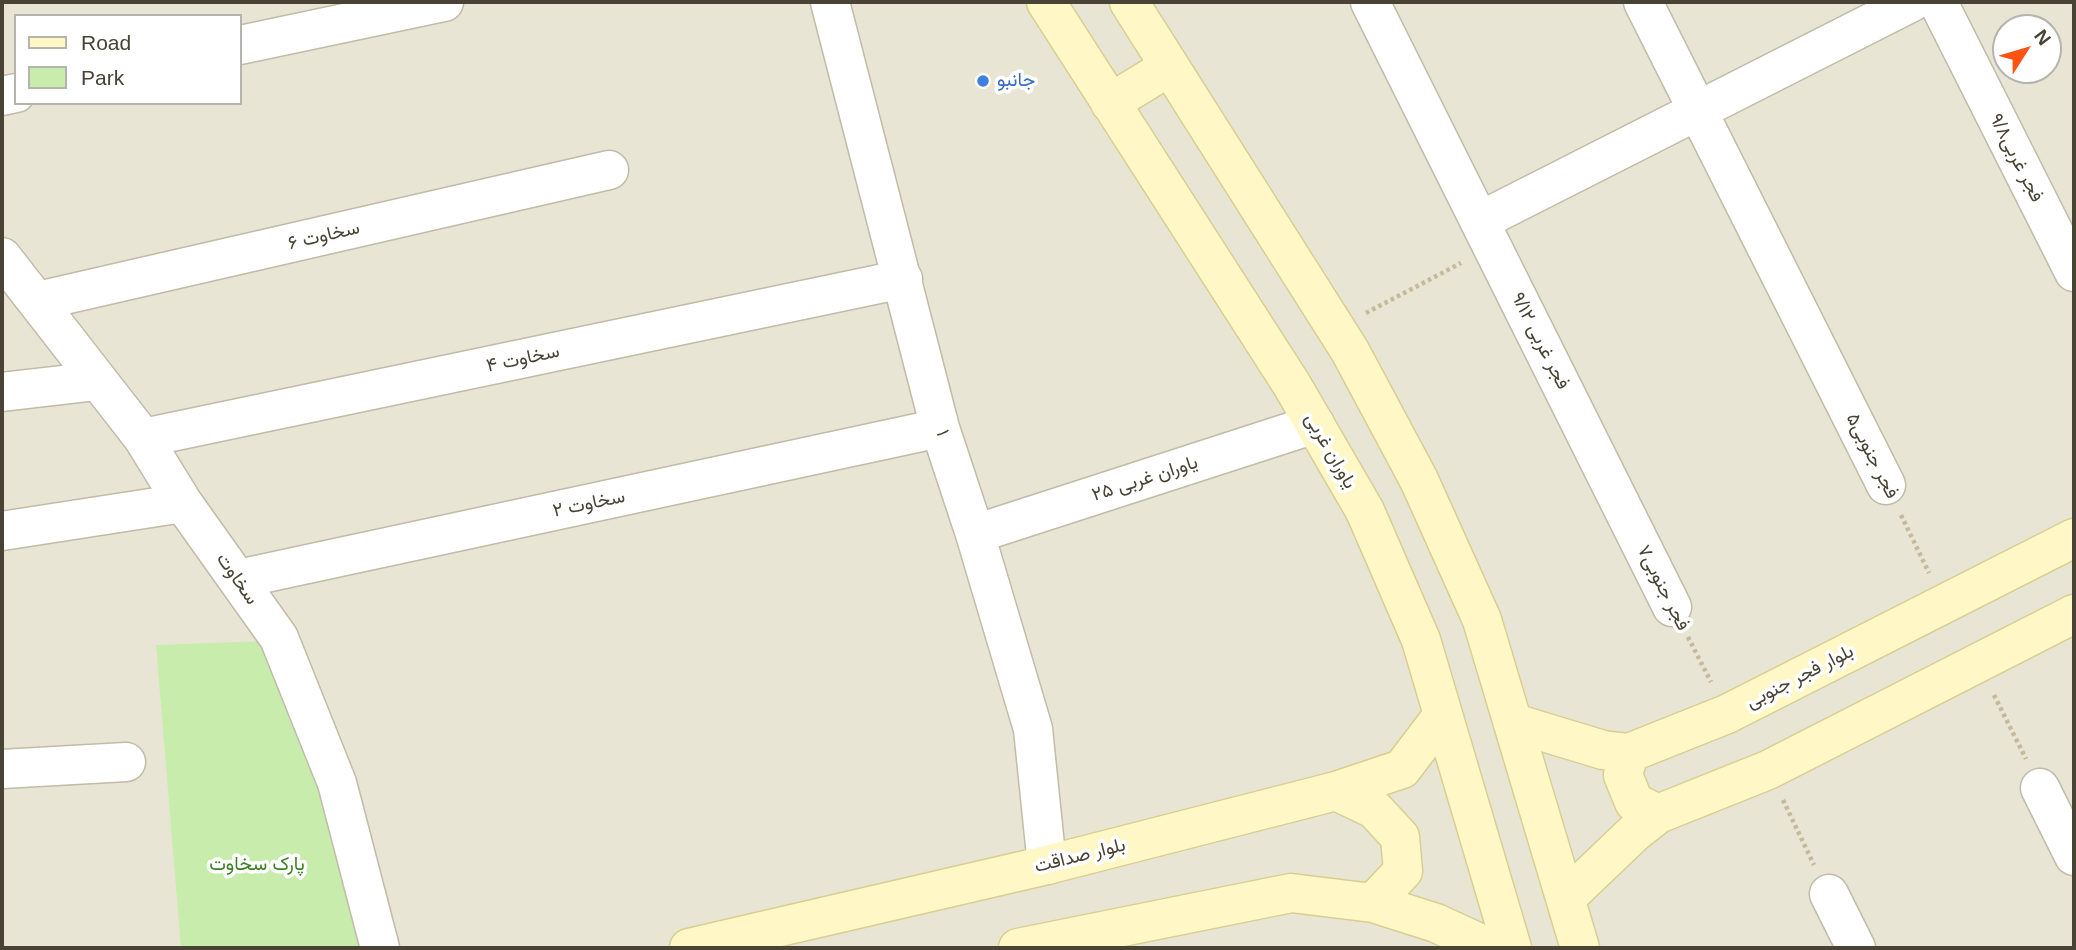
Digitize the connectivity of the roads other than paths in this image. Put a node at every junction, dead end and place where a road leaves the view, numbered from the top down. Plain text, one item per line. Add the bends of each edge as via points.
1 (444, 2) edge
2 (830, 2) edge
3 (1046, 2) edge
4 (1129, 2) edge
5 (1370, 2) edge
6 (1643, 2) edge
7 (1912, 2) edge
8 (1938, 2) edge
9 (242, 45) edge
10 (1169, 66) junction
11 (1110, 103) junction
12 (1698, 110) junction
13 (609, 170) dead end
14 (1486, 234) junction
15 (2, 257) edge
16 (2074, 272) edge
17 (903, 279) junction
18 (38, 301) junction
19 (97, 381) junction
20 (2, 392) edge
21 (1315, 424) junction
22 (940, 428) junction
23 (143, 438) junction
24 (1601, 461) joint
25 (1886, 485) road end
26 (183, 503) junction
27 (2, 531) edge
28 (975, 534) junction
29 (2074, 538) edge
30 (238, 579) junction
31 (1672, 607) road end
32 (2074, 614) edge
33 (1443, 715) junction
34 (1514, 723) junction
35 (1629, 753) junction
36 (126, 762) dead end
37 (2, 768) edge
38 (2040, 788) road end
39 (1336, 791) junction
40 (1658, 814) junction
41 (2074, 856) edge
42 (1047, 865) junction
43 (1829, 894) road end
44 (1566, 898) junction
45 (1373, 903) junction
46 (380, 948) edge
47 (689, 948) edge
48 (1018, 948) edge
49 (1490, 948) edge
50 (1512, 948) edge
51 (1580, 948) edge
52 (1856, 948) edge

1 - 9 street
2 - 17 street, ۱
3 - 11 main road, یاوران غربی
4 - 10 main road
5 - 14 street, ۹/۱۲ فجر غربی
6 - 12 street, فجر جنوبی۵
7 - 12 street
8 - 16 street, فجر غربی۹/۸
10 - 11 main road
10 - 34 main road via 1336,329 1419,480 1476,607
11 - 21 main road, یاوران غربی
12 - 14 street
12 - 25 street, فجر جنوبی۵
13 - 18 street, سخاوت ۶
14 - 24 street, ۹/۱۲ فجر غربی
15 - 18 street, سخاوت
17 - 22 street, ۱
17 - 23 street, سخاوت ۴
18 - 19 street, سخاوت
19 - 20 street
19 - 23 street, سخاوت
21 - 28 street, یاوران غربی ۲۵
21 - 33 main road, یاوران غربی via 1365,511 1421,640
22 - 28 street, ۱
22 - 30 street, سخاوت ۲
23 - 26 street, سخاوت
24 - 31 street, فجر جنوبی۷
26 - 27 street
26 - 30 street, سخاوت
28 - 42 street, ۱ via 1032,729
29 - 35 main road, بلوار فجر جنوبی via 1727,714
30 - 46 street, سخاوت via 279,638 337,783
32 - 40 main road via 1768,770
33 - 39 main road, بلوار صداقت via 1402,769
33 - 50 main road, یاوران غربی
34 - 35 main road via 1603,750
34 - 44 main road
35 - 40 main road via 1623,775 1634,803
36 - 37 street
38 - 41 street
39 - 42 main road, بلوار صداقت
39 - 45 main road via 1374,809 1400,837 1403,871
40 - 44 main road
42 - 47 main road, بلوار صداقت
43 - 52 street
44 - 51 main road
45 - 48 main road via 1291,893
45 - 49 main road via 1436,923

